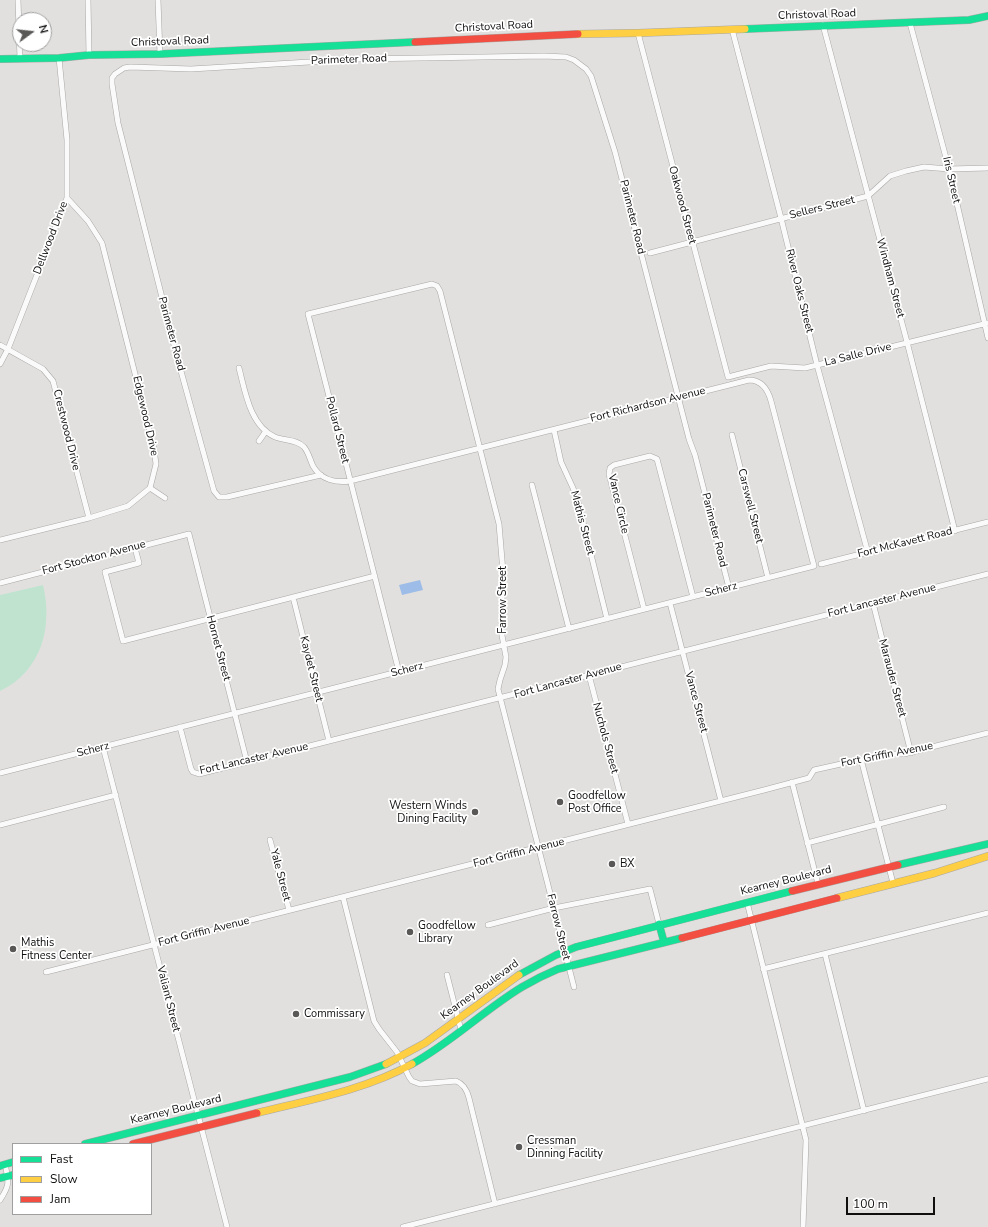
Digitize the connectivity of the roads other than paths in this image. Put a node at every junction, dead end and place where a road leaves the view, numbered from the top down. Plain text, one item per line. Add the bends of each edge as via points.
1 (18, 0) edge
2 (88, 0) edge
3 (158, 0) edge
4 (988, 16) edge
5 (910, 23) junction
6 (823, 25) junction
7 (732, 29) junction
8 (638, 33) junction
9 (160, 54) junction
10 (90, 55) junction
11 (59, 58) junction
12 (0, 59) edge
13 (20, 59) junction
14 (988, 168) edge
15 (949, 169) junction
16 (868, 196) junction
17 (67, 198) junction
18 (782, 218) junction
19 (692, 242) junction
20 (650, 253) dead end
21 (435, 284) joint
22 (986, 324) edge
23 (988, 338) edge
24 (907, 342) junction
25 (0, 345) edge
26 (8, 349) junction
27 (0, 364) edge
28 (817, 365) junction
29 (239, 368) dead end
30 (728, 377) joint
31 (679, 397) junction
32 (554, 430) junction
33 (266, 431) junction
34 (732, 435) dead end
35 (259, 441) dead end
36 (480, 448) junction
37 (321, 476) junction
38 (350, 481) junction
39 (532, 485) dead end
40 (150, 488) junction
41 (165, 498) dead end
42 (89, 518) junction
43 (988, 522) edge
44 (955, 531) junction
45 (189, 534) joint
46 (0, 540) edge
47 (135, 548) junction
48 (868, 552) junction
49 (821, 564) dead end
50 (814, 566) joint
51 (988, 574) edge
52 (375, 576) junction
53 (768, 578) junction
54 (0, 583) edge
55 (729, 588) junction
56 (293, 597) junction
57 (693, 597) junction
58 (670, 603) junction
59 (873, 603) junction
60 (644, 610) junction
61 (210, 618) junction
62 (606, 619) junction
63 (569, 629) junction
64 (504, 645) junction
65 (682, 651) junction
66 (399, 672) junction
67 (588, 675) junction
68 (316, 693) junction
69 (500, 698) junction
70 (235, 713) junction
71 (180, 727) junction
72 (988, 733) edge
73 (329, 741) junction
74 (104, 747) junction
75 (911, 753) junction
76 (861, 759) junction
77 (247, 762) junction
78 (0, 773) edge
79 (792, 782) junction
80 (116, 795) junction
81 (721, 801) junction
82 (944, 807) dead end
83 (628, 824) junction
84 (878, 824) junction
85 (0, 825) edge
86 (270, 840) dead end
87 (807, 843) junction
88 (988, 844) edge
89 (538, 848) junction
90 (988, 856) edge
91 (889, 867) junction
92 (893, 883) junction
93 (818, 884) junction
94 (343, 897) junction
95 (747, 902) junction
96 (554, 908) junction
97 (289, 910) junction
98 (988, 913) edge
99 (751, 920) junction
100 (659, 924) junction
101 (488, 925) dead end
102 (664, 942) junction
103 (155, 944) junction
104 (564, 951) junction
105 (825, 954) junction
106 (569, 966) junction
107 (763, 969) junction
108 (46, 972) dead end
109 (447, 975) dead end
110 (574, 987) dead end
111 (458, 1019) junction
112 (461, 1030) junction
113 (400, 1058) junction
114 (404, 1068) junction
115 (988, 1079) edge
116 (864, 1111) junction
117 (198, 1115) junction
118 (201, 1126) junction
119 (803, 1127) junction
120 (89, 1143) edge
121 (137, 1143) edge
122 (3, 1165) edge
123 (10, 1176) edge
124 (0, 1178) edge
125 (0, 1200) edge
126 (495, 1204) junction
127 (227, 1227) edge
128 (404, 1227) edge
129 (803, 1227) edge

1 - 13 street
2 - 10 street
3 - 9 street
4 - 5 street, Christoval Road via 969,20
5 - 6 street, Christoval Road
5 - 15 street, Iris Street
6 - 7 street, Christoval Road
6 - 16 street, Windham Street
7 - 8 street, Christoval Road
7 - 18 street, River Oaks Street
8 - 9 street, Christoval Road
8 - 19 street, Oakwood Street
9 - 10 street, Christoval Road
10 - 11 street, Christoval Road
11 - 13 street, Christoval Road
11 - 17 street, Dellwood Drive via 67,140
12 - 13 street, Christoval Road
14 - 15 street, Sellers Street
15 - 16 street, Sellers Street via 924,167 890,176
15 - 22 street, Iris Street
16 - 18 street, Sellers Street
16 - 24 street, Windham Street
17 - 26 street, Dellwood Drive
17 - 40 street, Edgewood Drive via 88,221 102,243 154,449 156,464
18 - 19 street, Sellers Street
18 - 28 street, River Oaks Street
19 - 20 street, Sellers Street
19 - 30 street, Oakwood Street
21 - 36 street, Farrow Street via 440,291
21 - 38 street, Pollard Street via 308,314
22 - 23 street, Iris Street
22 - 24 street, La Salle Drive
24 - 28 street, La Salle Drive
24 - 44 street, Windham Street
25 - 26 street, Crestwood Drive
26 - 27 street, Dellwood Drive
26 - 42 street, Crestwood Drive via 43,369 53,380
28 - 30 street, La Salle Drive via 805,368 771,366
28 - 48 street, River Oaks Street
29 - 33 street via 250,407
31 - 32 street, Fort Richardson Avenue
31 - 37 street, Parimeter Road via 609,128 591,76 574,60 544,56 360,59 191,69 137,67 119,70 112,78 118,123 176,354 214,492 219,497 227,497
31 - 50 street, Fort Richardson Avenue via 749,380 758,382 767,390
31 - 55 street, Parimeter Road
32 - 36 street, Fort Richardson Avenue
32 - 62 street, Mathis Street via 561,462 578,502
33 - 35 street
33 - 37 street via 275,437 302,445
34 - 53 street, Carswell Street
36 - 38 street, Fort Richardson Avenue
36 - 64 street, Farrow Street via 501,540 504,588 500,624
37 - 38 street, Fort Richardson Avenue via 334,482
38 - 52 street, Pollard Street
39 - 63 street
40 - 41 street
40 - 42 street via 128,506
42 - 46 street
43 - 44 street, Fort McKavett Road
44 - 48 street, Fort McKavett Road
45 - 47 street, Fort Stockton Avenue
45 - 61 street, Hornet Street
47 - 54 street, Fort Stockton Avenue
47 - 61 street via 139,563 105,572 123,641
48 - 49 street, Fort McKavett Road
50 - 53 street, Scherz
51 - 59 street, Fort Lancaster Avenue
52 - 56 street
52 - 66 street, Pollard Street
53 - 55 street, Scherz
55 - 57 street, Scherz
56 - 61 street
56 - 68 street, Kaydet Street
57 - 58 street, Scherz
57 - 60 street, Vance Circle via 657,459 650,456 614,465 610,468 609,474
58 - 60 street, Scherz
58 - 65 street, Vance Street
59 - 65 street, Fort Lancaster Avenue
59 - 75 street, Marauder Street
60 - 62 street, Scherz
61 - 70 street, Hornet Street
62 - 63 street, Scherz
63 - 64 street, Scherz
64 - 66 street, Scherz
64 - 69 street, Farrow Street via 506,662 498,684
65 - 67 street, Fort Lancaster Avenue
65 - 81 street, Vance Street
66 - 68 street, Scherz
67 - 69 street, Fort Lancaster Avenue
67 - 83 street, Nuchols Street
68 - 70 street, Scherz
68 - 73 street, Kaydet Street
69 - 73 street, Fort Lancaster Avenue
69 - 89 street, Farrow Street
70 - 71 street, Scherz
70 - 77 street, Hornet Street
71 - 74 street, Scherz
71 - 77 street, Fort Lancaster Avenue via 195,774
72 - 75 street, Fort Griffin Avenue
73 - 77 street, Fort Lancaster Avenue
74 - 78 street, Scherz
74 - 80 street, Valiant Street
75 - 76 street, Fort Griffin Avenue
76 - 79 street, Fort Griffin Avenue via 814,770 809,778
76 - 84 street
79 - 81 street, Fort Griffin Avenue
79 - 87 street
80 - 85 street
80 - 103 street, Valiant Street
81 - 83 street, Fort Griffin Avenue
82 - 84 street
83 - 89 street, Fort Griffin Avenue
84 - 87 street
84 - 91 street
86 - 97 street, Yale Street
87 - 93 street
88 - 91 street, Kearney Boulevard
89 - 94 street, Fort Griffin Avenue
89 - 96 street, Farrow Street
90 - 92 street, Kearney Boulevard
91 - 92 street
91 - 93 street, Kearney Boulevard
92 - 99 street, Kearney Boulevard
93 - 95 street, Kearney Boulevard
94 - 97 street, Fort Griffin Avenue
94 - 113 street via 374,1021
95 - 99 street
95 - 100 street, Kearney Boulevard
96 - 100 street via 650,889
96 - 101 street
96 - 104 street, Farrow Street
97 - 103 street, Fort Griffin Avenue
98 - 105 street
99 - 102 street, Kearney Boulevard
99 - 107 street
100 - 102 street
100 - 104 street, Kearney Boulevard
102 - 106 street, Kearney Boulevard
103 - 108 street, Fort Griffin Avenue
103 - 117 street, Valiant Street
104 - 106 street, Farrow Street
104 - 111 street, Kearney Boulevard via 522,972
105 - 107 street
105 - 116 street
106 - 110 street, Farrow Street
106 - 112 street, Kearney Boulevard via 548,973 508,995
107 - 119 street
109 - 111 street
111 - 112 street
111 - 113 street, Kearney Boulevard
112 - 114 street, Kearney Boulevard via 429,1054
113 - 114 street
113 - 117 street, Kearney Boulevard via 362,1074
114 - 118 street, Kearney Boulevard via 366,1084
114 - 126 street via 416,1083 456,1081 465,1088
115 - 116 street
116 - 119 street
117 - 118 street, Valiant Street
117 - 120 street, Kearney Boulevard
118 - 121 street, Kearney Boulevard
118 - 127 street, Valiant Street
119 - 126 street
119 - 129 street via 806,1145
122 - 123 street
123 - 124 street
123 - 125 street via 8,1187
126 - 128 street

